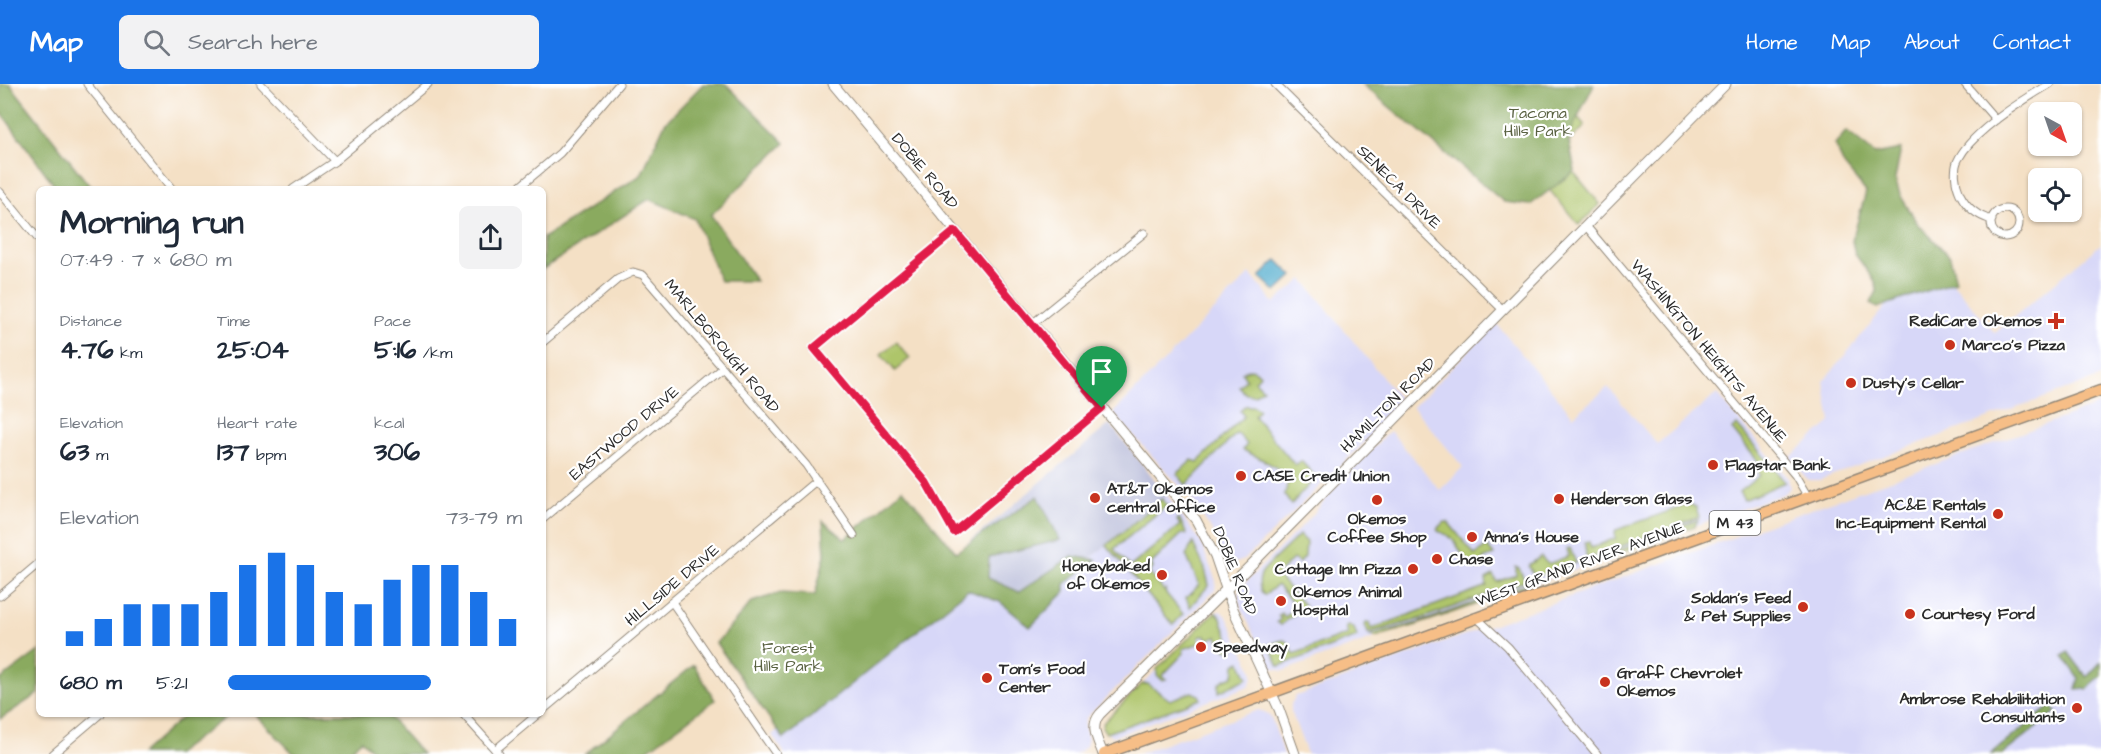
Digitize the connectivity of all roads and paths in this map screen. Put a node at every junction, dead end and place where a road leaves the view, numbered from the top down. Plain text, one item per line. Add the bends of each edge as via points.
1 (87, 84) edge
2 (261, 84) edge
3 (428, 84) edge
4 (620, 84) edge
5 (833, 84) edge
6 (1275, 84) edge
7 (1726, 84) edge
8 (1965, 84) edge
9 (2050, 84) edge
10 (1996, 120) junction
11 (336, 160) junction
12 (170, 186) edge
13 (297, 186) edge
14 (521, 186) edge
15 (0, 192) edge
16 (1992, 220) junction
17 (1586, 226) junction
18 (955, 231) junction
19 (1144, 233) dead end
20 (36, 236) edge
21 (1503, 310) junction
22 (1032, 324) junction
23 (546, 339) edge
24 (723, 368) junction
25 (2101, 390) edge
26 (1102, 408) junction
27 (817, 480) junction
28 (1808, 497) junction
29 (546, 516) edge
30 (854, 535) dead end
31 (36, 566) edge
32 (1227, 589) junction
33 (0, 596) edge
34 (672, 602) junction
35 (1476, 617) junction
36 (1271, 692) junction
37 (546, 707) edge
38 (96, 717) edge
39 (466, 717) edge
40 (535, 717) edge
41 (497, 752) edge
42 (52, 754) edge
43 (776, 754) edge
44 (1103, 754) edge
45 (1295, 754) edge
46 (1598, 754) edge

1 - 12 street
2 - 11 street
3 - 11 street
4 - 14 street via 560,153
5 - 18 street, DOBIE ROAD
6 - 21 street, SENECA DRIVE
7 - 17 street, HAMILTON ROAD
8 - 10 street
9 - 10 street
10 - 16 street via 1958,158 1955,175 1966,203 1975,213
11 - 13 street
15 - 20 street
16 - 16 street via 1999,236 2010,236 2018,228 2018,217 2010,210 1999,211
17 - 21 street, HAMILTON ROAD
17 - 28 street, WASHINGTON HEIGHTS AVENUE via 1798,478
18 - 22 street, DOBIE ROAD
18 - 26 street via 814,348 926,482 954,532
19 - 22 street
21 - 32 street, HAMILTON ROAD
22 - 26 street, DOBIE ROAD
23 - 24 street, MARLBOROUGH ROAD via 618,279 633,272 647,277
24 - 27 street, MARLBOROUGH ROAD
24 - 29 street, EASTWOOD DRIVE
25 - 28 main road, WEST GRAND RIVER AVENUE / M 43
26 - 32 street, DOBIE ROAD via 1196,520 1212,548
27 - 30 street, MARLBOROUGH ROAD
27 - 34 street, HILLSIDE DRIVE
28 - 35 main road, WEST GRAND RIVER AVENUE / M 43
31 - 33 street
32 - 36 street, DOBIE ROAD
32 - 44 street, HAMILTON ROAD via 1098,716 1094,728
34 - 37 street, HILLSIDE DRIVE
34 - 43 street
35 - 36 main road, WEST GRAND RIVER AVENUE / M 43
35 - 46 street via 1508,647
36 - 44 main road, WEST GRAND RIVER AVENUE / M 43
36 - 45 street, DOBIE ROAD
38 - 42 street
39 - 41 street
40 - 41 street

